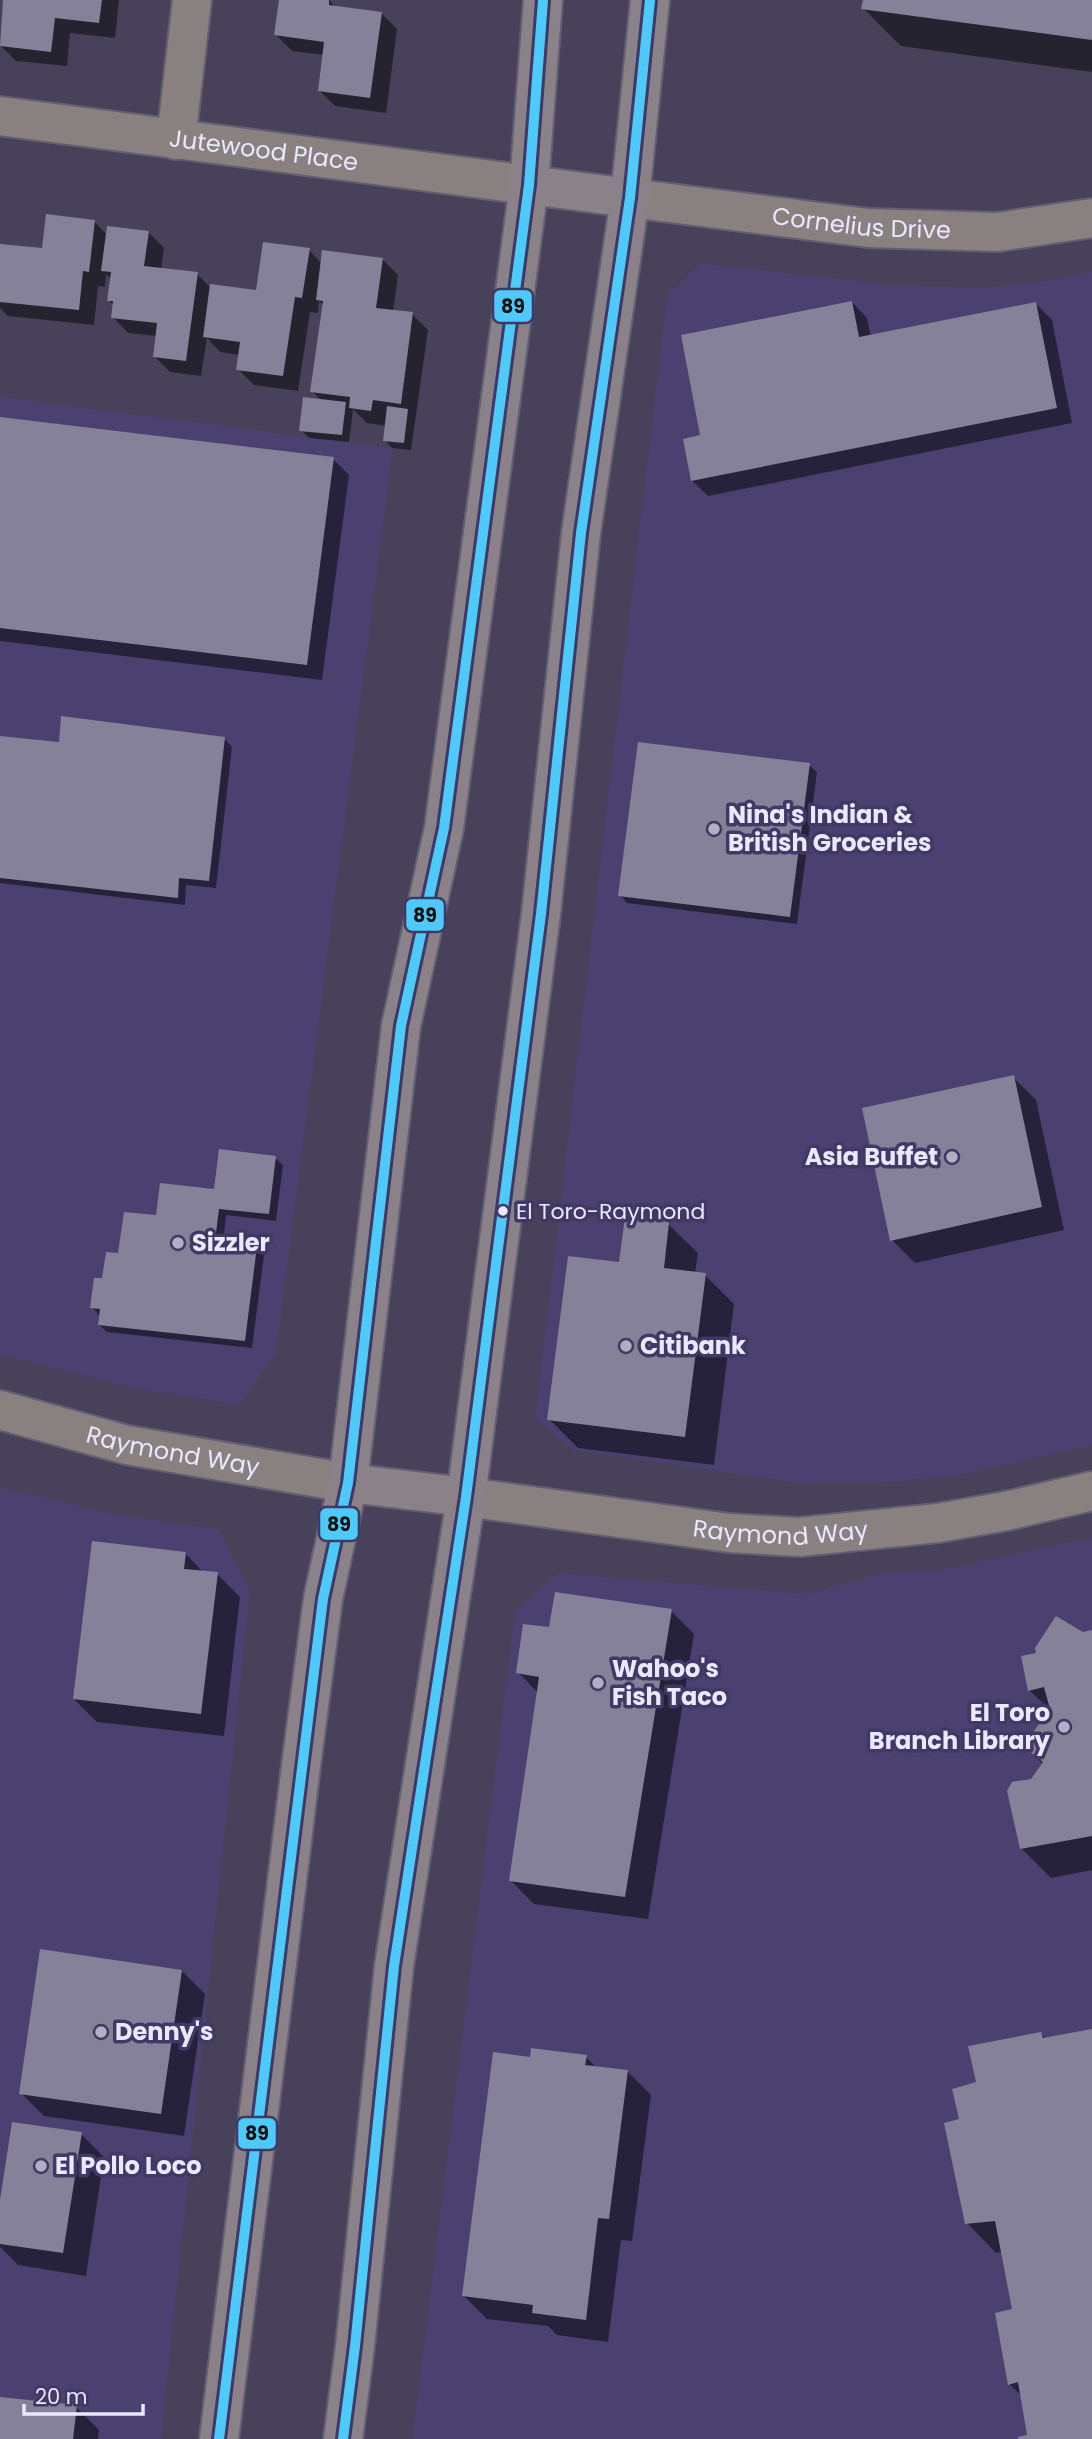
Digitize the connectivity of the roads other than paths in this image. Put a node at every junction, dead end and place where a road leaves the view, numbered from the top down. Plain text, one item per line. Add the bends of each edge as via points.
1 (192, 0) edge
2 (543, 0) edge
3 (650, 0) edge
4 (0, 116) edge
5 (176, 140) junction
6 (529, 185) junction
7 (630, 198) junction
8 (1092, 218) edge
9 (0, 1410) edge
10 (348, 1483) junction
11 (1092, 1491) edge
12 (466, 1497) junction
13 (219, 2439) edge
14 (343, 2439) edge

1 - 5 street
2 - 6 main road
3 - 7 main road
4 - 5 street, Jutewood Place
5 - 6 street, Jutewood Place
6 - 7 main road
6 - 10 main road via 444,828 401,1026
7 - 8 street, Cornelius Drive via 868,228 998,232
7 - 12 main road via 581,533 541,914
9 - 10 street, Raymond Way via 127,1446
10 - 12 main road
10 - 13 main road via 323,1599 309,1702
11 - 12 street, Raymond Way via 938,1523 799,1537 737,1534
12 - 14 main road via 394,1966

